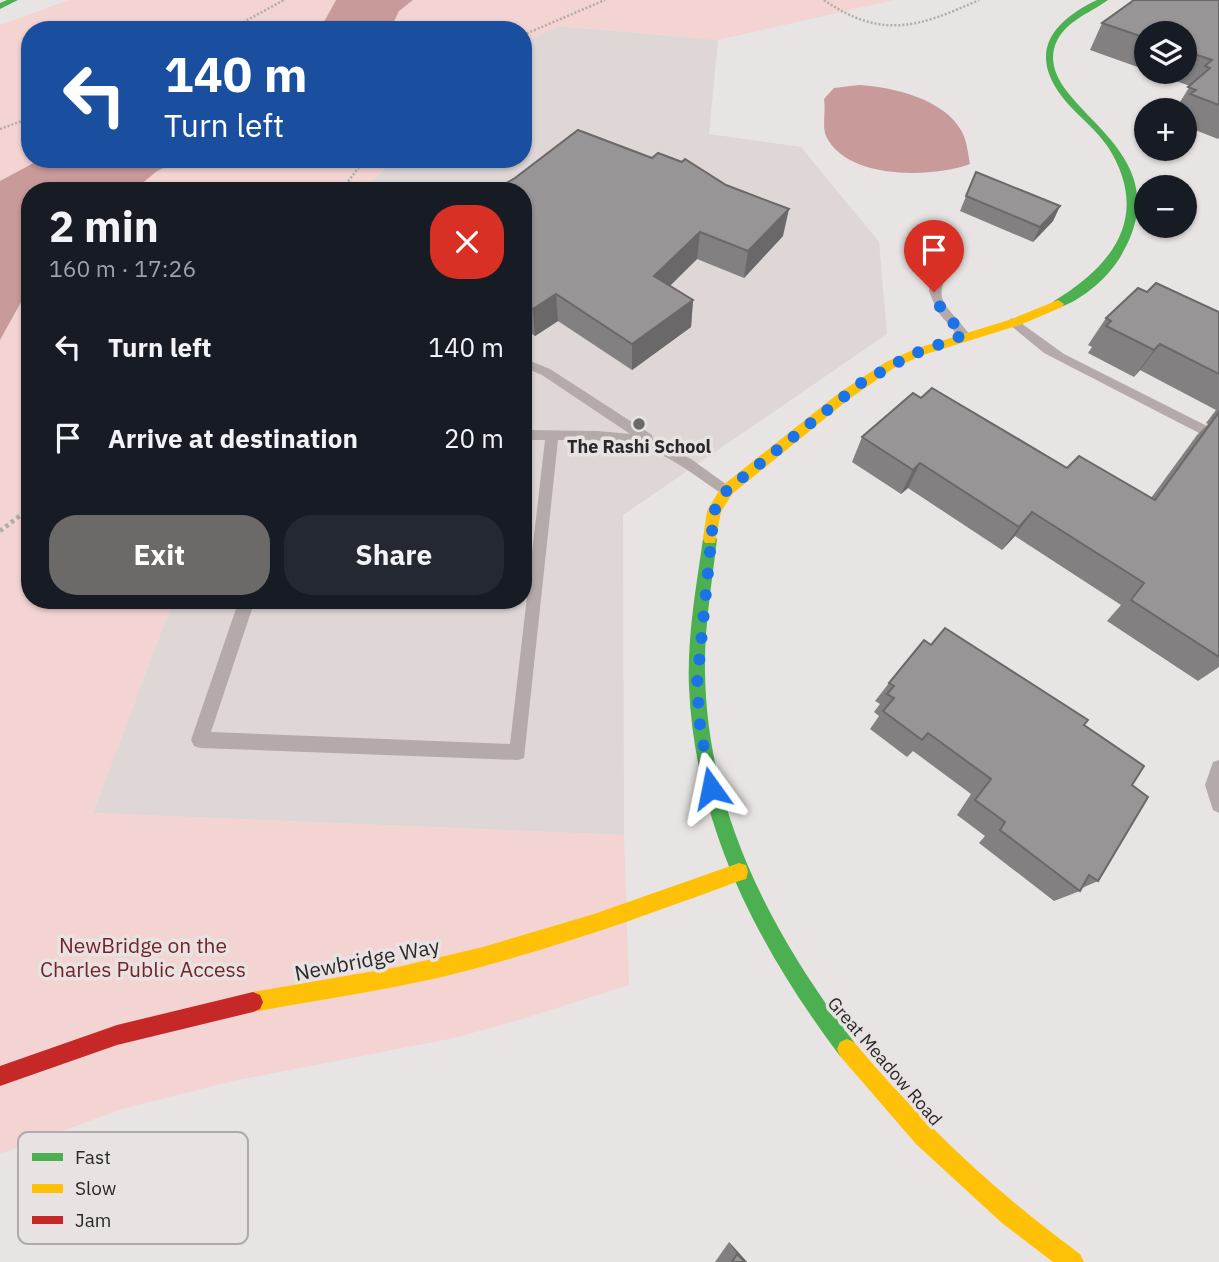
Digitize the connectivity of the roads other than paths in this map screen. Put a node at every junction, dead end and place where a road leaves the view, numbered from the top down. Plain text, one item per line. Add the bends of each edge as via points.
1 (14, 0) edge
2 (20, 0) edge
3 (1104, 0) edge
4 (0, 6) edge
5 (951, 260) dead end
6 (1014, 322) junction
7 (964, 335) junction
8 (532, 366) edge
9 (1204, 430) edge
10 (532, 435) edge
11 (552, 436) junction
12 (669, 454) junction
13 (727, 490) junction
14 (244, 609) edge
15 (1219, 768) edge
16 (1219, 804) edge
17 (739, 872) junction
18 (0, 1076) edge
19 (1072, 1262) edge

1 - 4 main road
2 - 4 main road
3 - 6 main road, Great Meadow Road via 1065,21 1054,36 1050,62 1059,86 1119,158 1131,193 1131,226 1122,249 1093,282 1059,304
5 - 7 lane via 937,277 934,292 941,309
6 - 7 main road, Great Meadow Road
6 - 9 lane via 1055,356
7 - 13 main road, Great Meadow Road via 911,355 861,383
8 - 12 lane
10 - 11 lane
11 - 12 lane via 616,438
11 - 14 lane via 518,752 200,740
12 - 13 lane
13 - 17 main road, Great Meadow Road via 712,522 697,684 707,772
15 - 16 lane via 1214,785
17 - 18 main road, Newbridge Way via 506,950 409,974 179,1018 71,1049
17 - 19 main road, Great Meadow Road via 796,983 853,1059 929,1142 1018,1222

